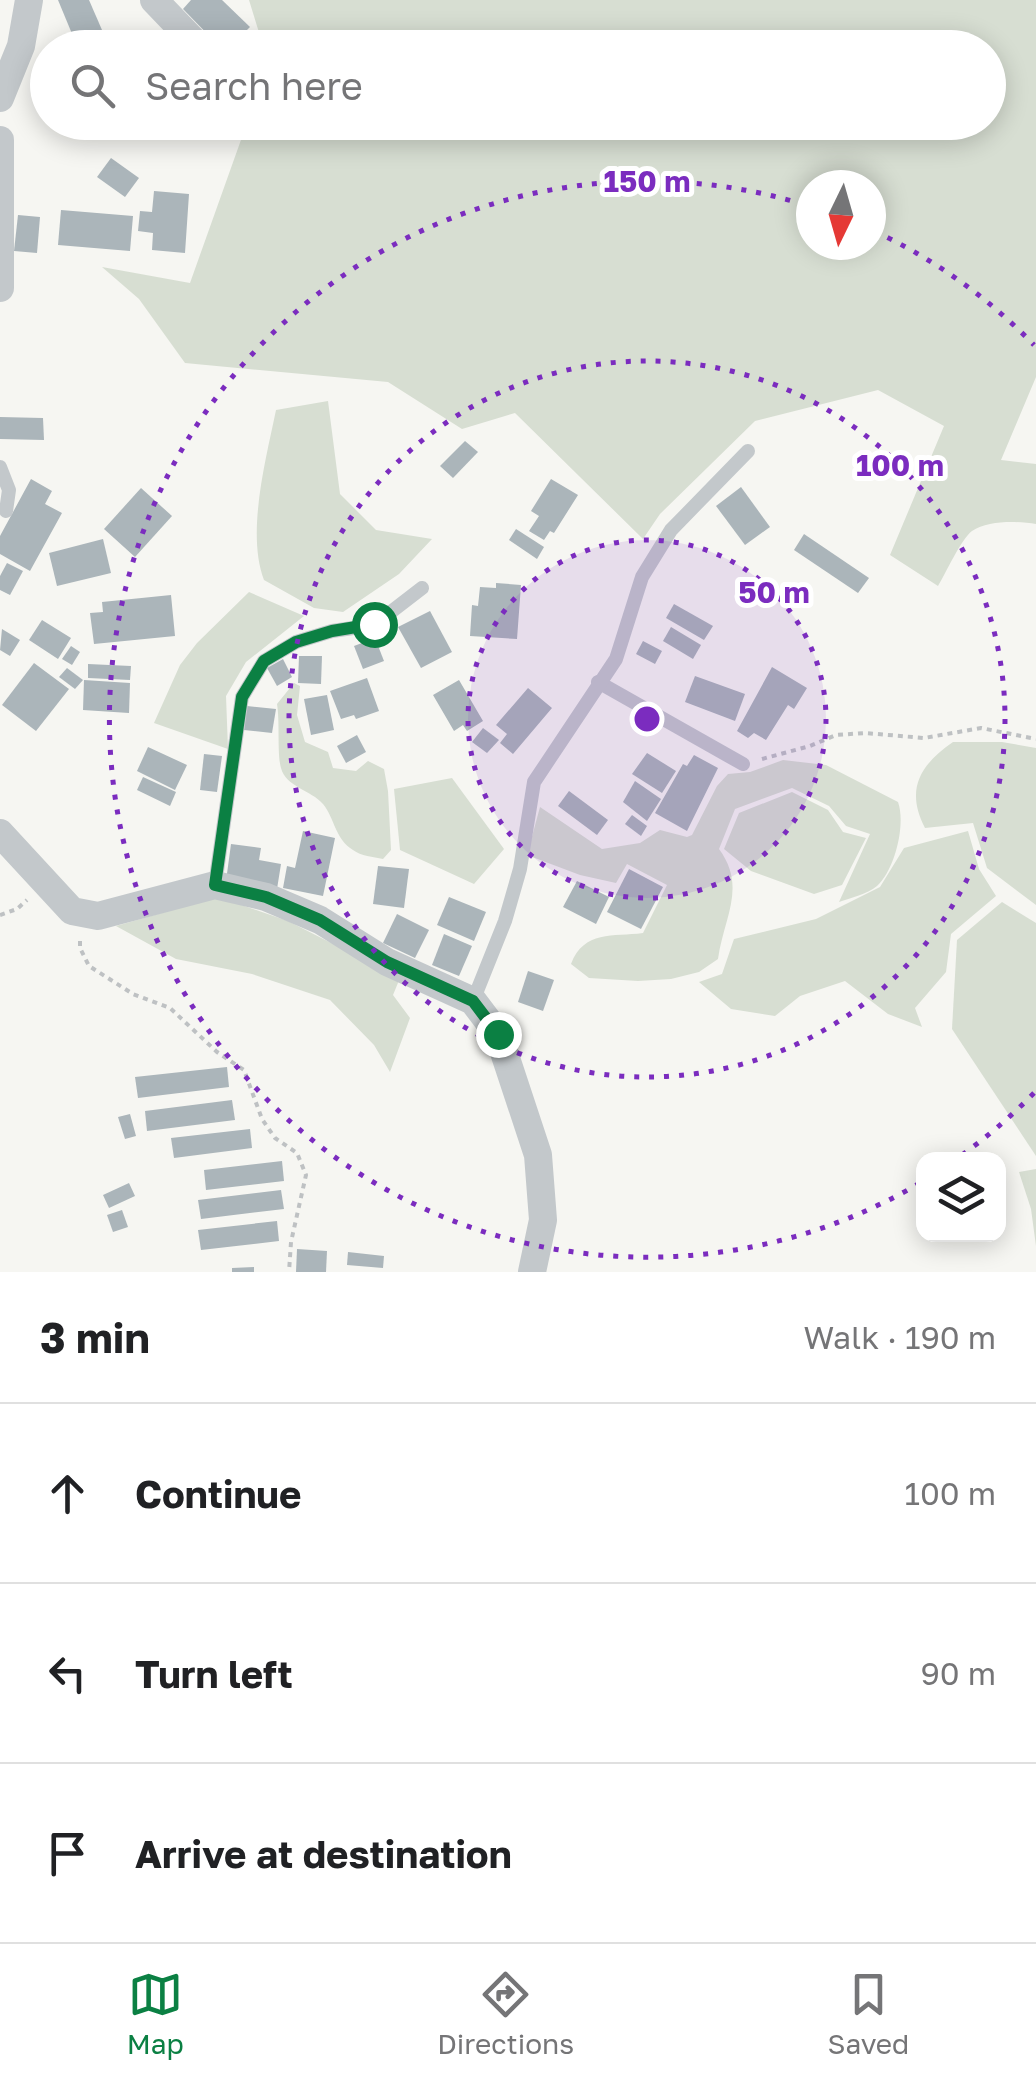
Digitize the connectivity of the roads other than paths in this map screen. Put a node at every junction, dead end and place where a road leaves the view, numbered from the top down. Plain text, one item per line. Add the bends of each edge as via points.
1 (29, 0) edge
2 (154, 0) edge
3 (183, 30) edge
4 (0, 98) edge
5 (0, 140) edge
6 (0, 288) edge
7 (748, 451) dead end
8 (0, 466) edge
9 (6, 510) dead end
10 (422, 588) dead end
11 (598, 682) junction
12 (743, 764) road end
13 (0, 833) edge
14 (215, 885) junction
15 (473, 1001) junction
16 (532, 1272) edge

1 - 4 street via 21,46
2 - 3 street
5 - 6 street
7 - 11 lane via 671,530 642,577 616,659
8 - 9 lane via 9,490
10 - 14 lane via 374,624 296,642 264,661 242,697
11 - 12 lane
11 - 15 lane via 534,782 520,869
13 - 14 street via 72,911 98,916
14 - 15 street via 320,920 387,962
15 - 16 street via 498,1034 538,1155 544,1220

